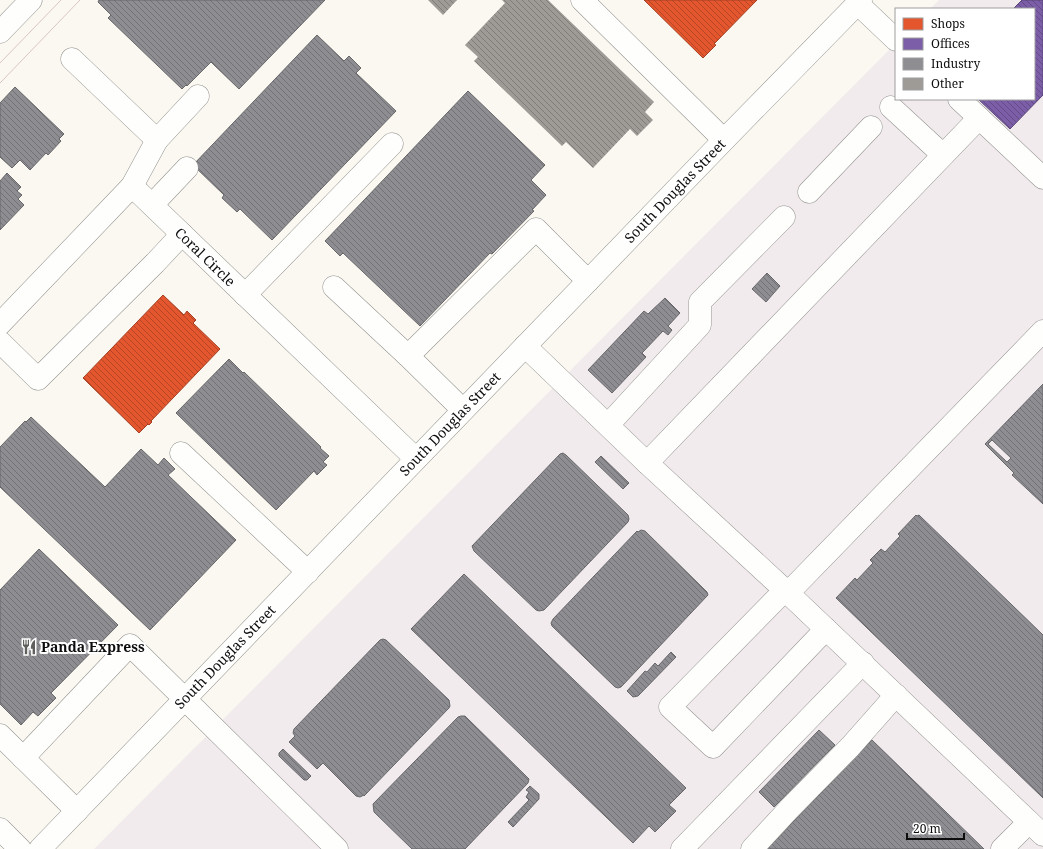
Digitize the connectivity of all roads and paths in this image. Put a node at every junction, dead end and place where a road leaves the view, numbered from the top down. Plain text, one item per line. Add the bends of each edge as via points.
1 (31, 0) edge
2 (582, 0) edge
3 (851, 4) edge
4 (0, 32) edge
5 (895, 39) edge
6 (72, 59) dead end
7 (198, 96) dead end
8 (960, 100) edge
9 (894, 103) edge
10 (984, 122) junction
11 (157, 140) junction
12 (724, 140) junction
13 (392, 144) dead end
14 (944, 155) junction
15 (187, 168) dead end
16 (1043, 178) edge
17 (132, 186) junction
18 (809, 192) dead end
19 (152, 205) junction
20 (784, 217) dead end
21 (182, 234) junction
22 (588, 281) junction
23 (334, 287) dead end
24 (245, 295) junction
25 (0, 324) edge
26 (1043, 331) edge
27 (0, 342) edge
28 (525, 346) junction
29 (408, 356) junction
30 (463, 410) junction
31 (608, 425) junction
32 (181, 453) dead end
33 (416, 459) junction
34 (647, 463) junction
35 (308, 572) junction
36 (787, 591) junction
37 (826, 629) junction
38 (863, 663) junction
39 (896, 695) junction
40 (185, 699) junction
41 (0, 735) edge
42 (23, 758) junction
43 (77, 811) junction
44 (1036, 828) edge
45 (0, 829) edge
46 (20, 849) edge
47 (40, 849) edge
48 (337, 849) edge
49 (682, 849) edge
50 (752, 849) edge
51 (1002, 849) edge

1 - 4 street
2 - 12 street
3 - 5 street
3 - 12 street, South Douglas Street
6 - 11 street
7 - 11 street
8 - 10 street
9 - 14 street
9 - 18 street via 892,116 879,130 871,127
10 - 14 street
10 - 16 street
11 - 17 street
12 - 22 street, South Douglas Street
13 - 24 street
14 - 34 street
15 - 19 street
17 - 19 street, Coral Circle
17 - 25 street
19 - 21 street, Coral Circle
20 - 31 street via 700,302 700,325
21 - 24 street, Coral Circle
21 - 27 street via 38,379
22 - 28 street, South Douglas Street
22 - 29 street via 536,229
23 - 29 street
24 - 33 street, Coral Circle
26 - 36 street
28 - 30 street, South Douglas Street
28 - 31 street
29 - 30 street
30 - 33 street, South Douglas Street
31 - 34 street
32 - 35 street
33 - 35 street, South Douglas Street
34 - 36 street
35 - 40 street, South Douglas Street
36 - 37 street
36 - 37 street via 670,708 713,747
37 - 38 street
38 - 39 street
38 - 49 street
39 - 44 street
39 - 50 street
40 - 42 street via 130,645
40 - 43 street, South Douglas Street
40 - 48 street
41 - 42 street
42 - 43 street
43 - 47 street, South Douglas Street
44 - 51 street
45 - 46 street

